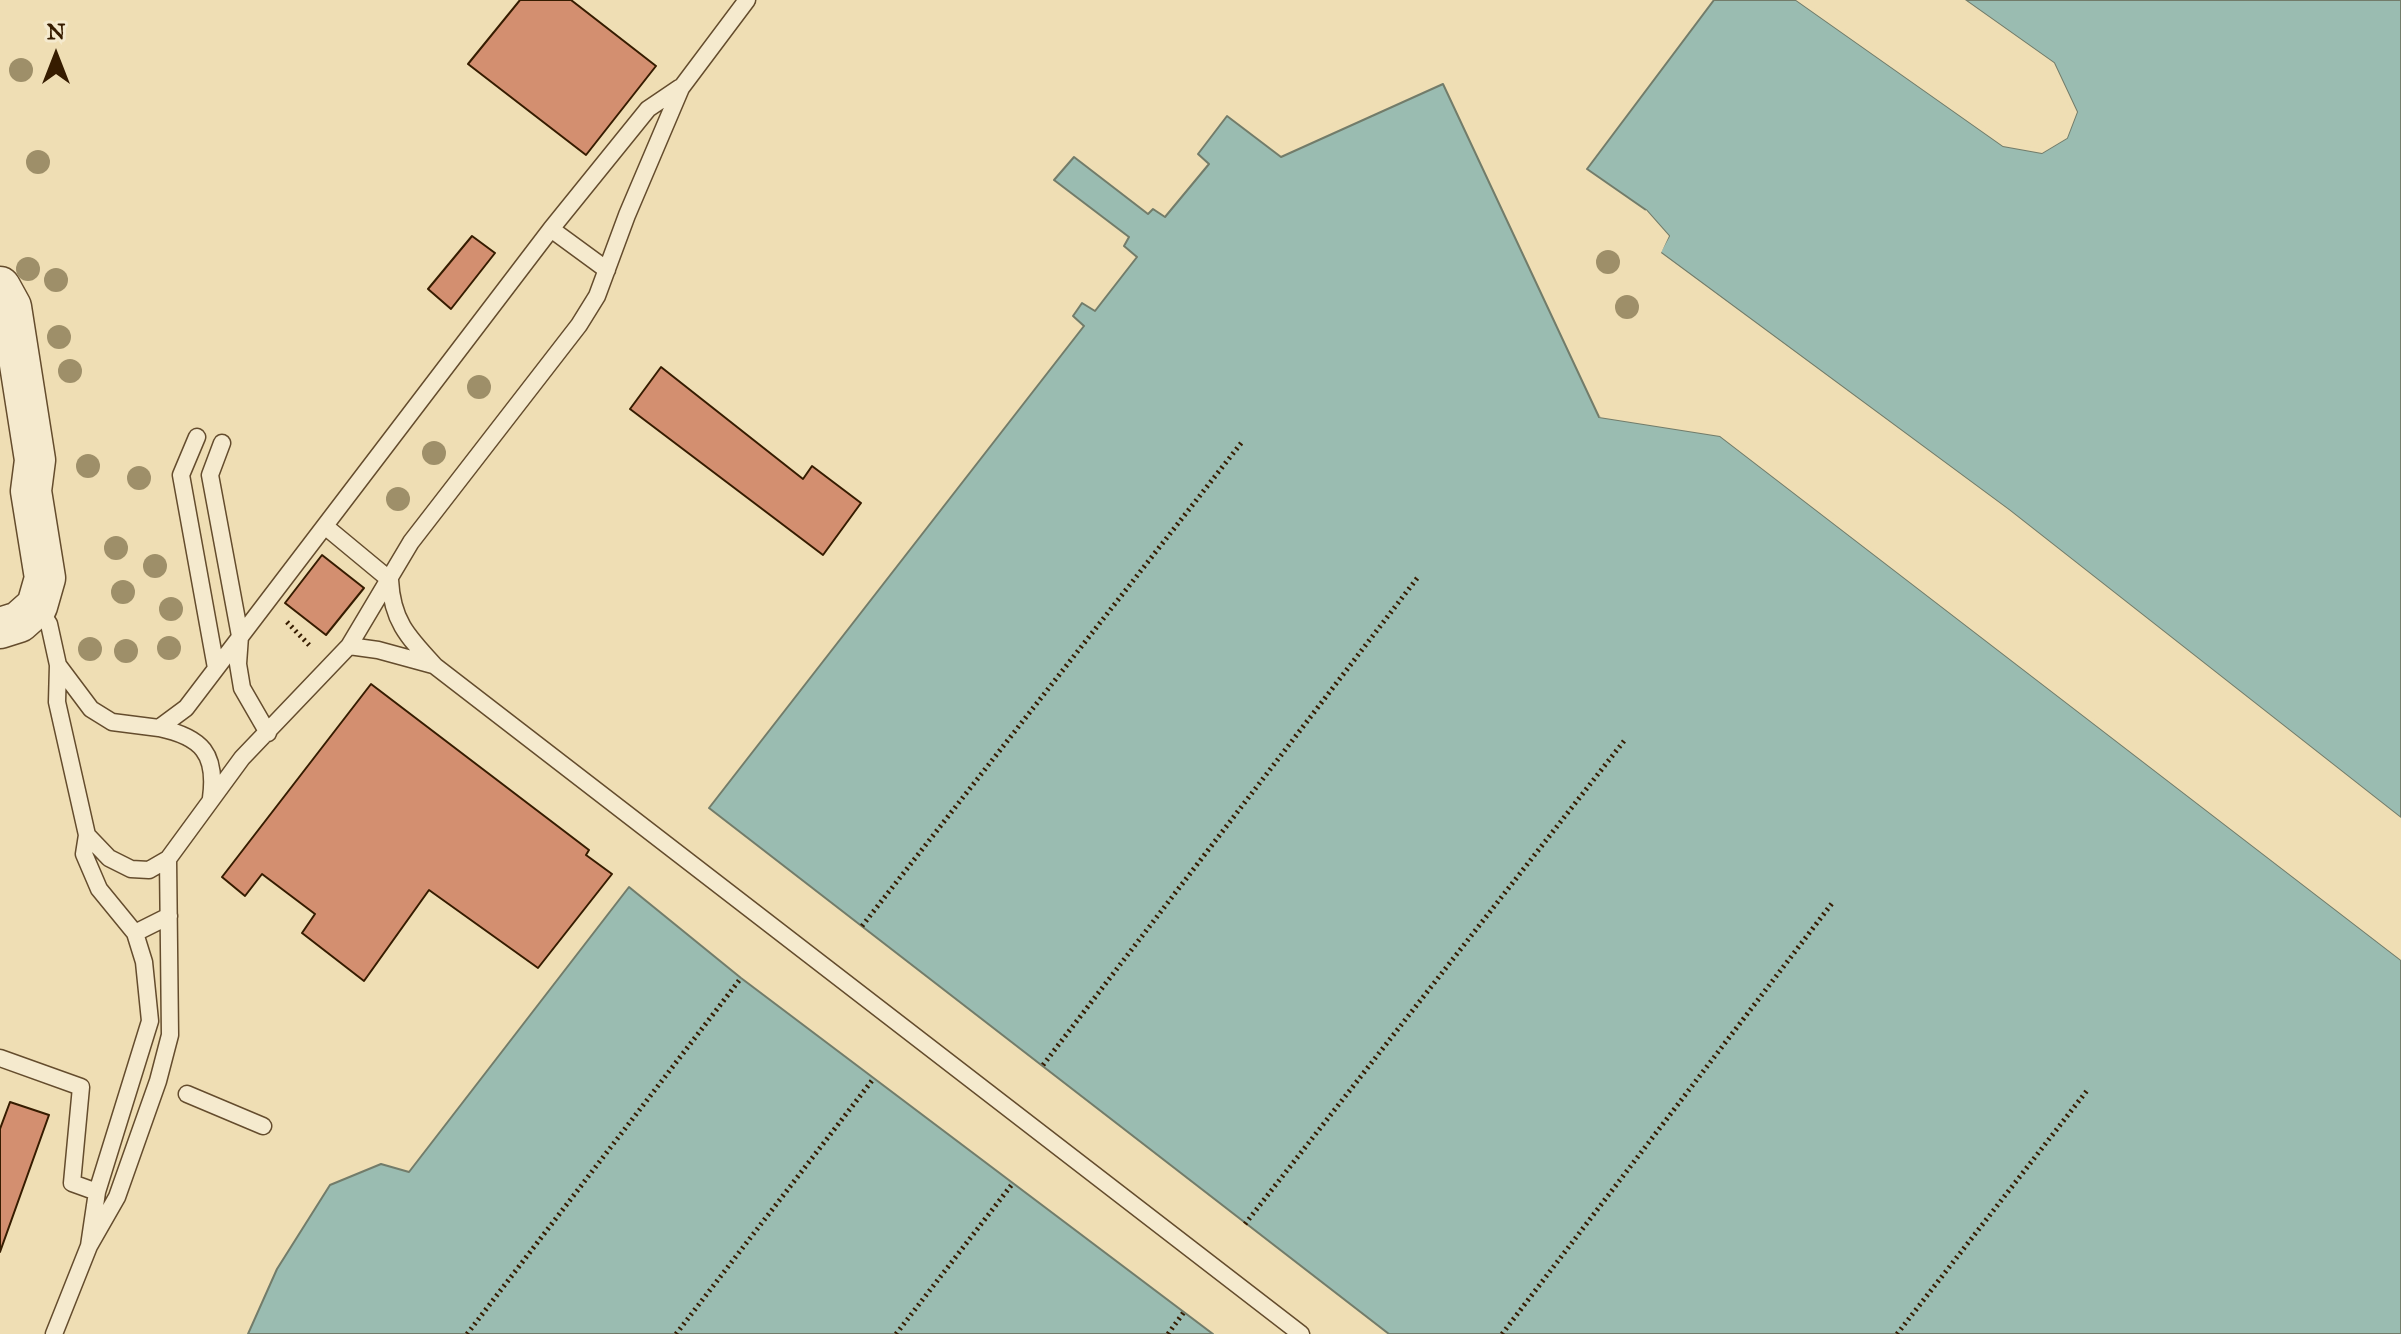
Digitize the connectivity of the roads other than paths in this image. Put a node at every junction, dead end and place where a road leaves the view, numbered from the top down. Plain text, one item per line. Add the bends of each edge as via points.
1 (747, 0) edge
2 (681, 88) junction
3 (551, 229) junction
4 (607, 270) junction
5 (0, 287) edge
6 (197, 437) dead end
7 (222, 443) dead end
8 (0, 463) edge
9 (31, 491) junction
10 (326, 527) junction
11 (390, 580) junction
12 (37, 606) junction
13 (0, 628) edge
14 (240, 636) junction
15 (349, 646) junction
16 (58, 665) junction
17 (435, 666) junction
18 (216, 668) junction
19 (159, 728) junction
20 (268, 733) junction
21 (210, 803) junction
22 (87, 835) junction
23 (168, 859) junction
24 (169, 916) junction
25 (135, 933) junction
26 (0, 1058) edge
27 (187, 1094) dead end
28 (263, 1126) dead end
29 (97, 1192) junction
30 (89, 1246) junction
31 (54, 1334) edge
32 (1301, 1334) edge

1 - 2 lane
2 - 3 lane via 648,109
2 - 4 lane
3 - 4 lane
3 - 10 lane
4 - 11 lane via 579,325 411,542
5 - 9 street via 11,307 35,460
6 - 18 lane via 181,475
7 - 14 lane via 210,475
8 - 9 street via 15,469
9 - 12 street via 45,578
10 - 11 lane
10 - 14 lane
11 - 15 lane
11 - 17 lane via 398,623
12 - 13 street via 19,622
12 - 16 lane via 49,624
14 - 18 lane
14 - 20 lane via 242,688
15 - 17 lane
15 - 20 lane
16 - 19 lane via 91,709 112,722
16 - 22 lane via 57,702
17 - 32 lane
18 - 19 lane via 186,708
19 - 21 lane via 183,733 210,758
20 - 21 lane via 242,758
21 - 23 lane
22 - 23 lane via 109,858 131,869 149,870
22 - 25 lane via 84,854 99,889
23 - 24 lane
24 - 25 lane
24 - 30 lane via 170,1035 117,1197
25 - 29 lane via 150,1021
26 - 29 lane via 81,1087 72,1183
27 - 28 lane
29 - 30 lane
30 - 31 lane

